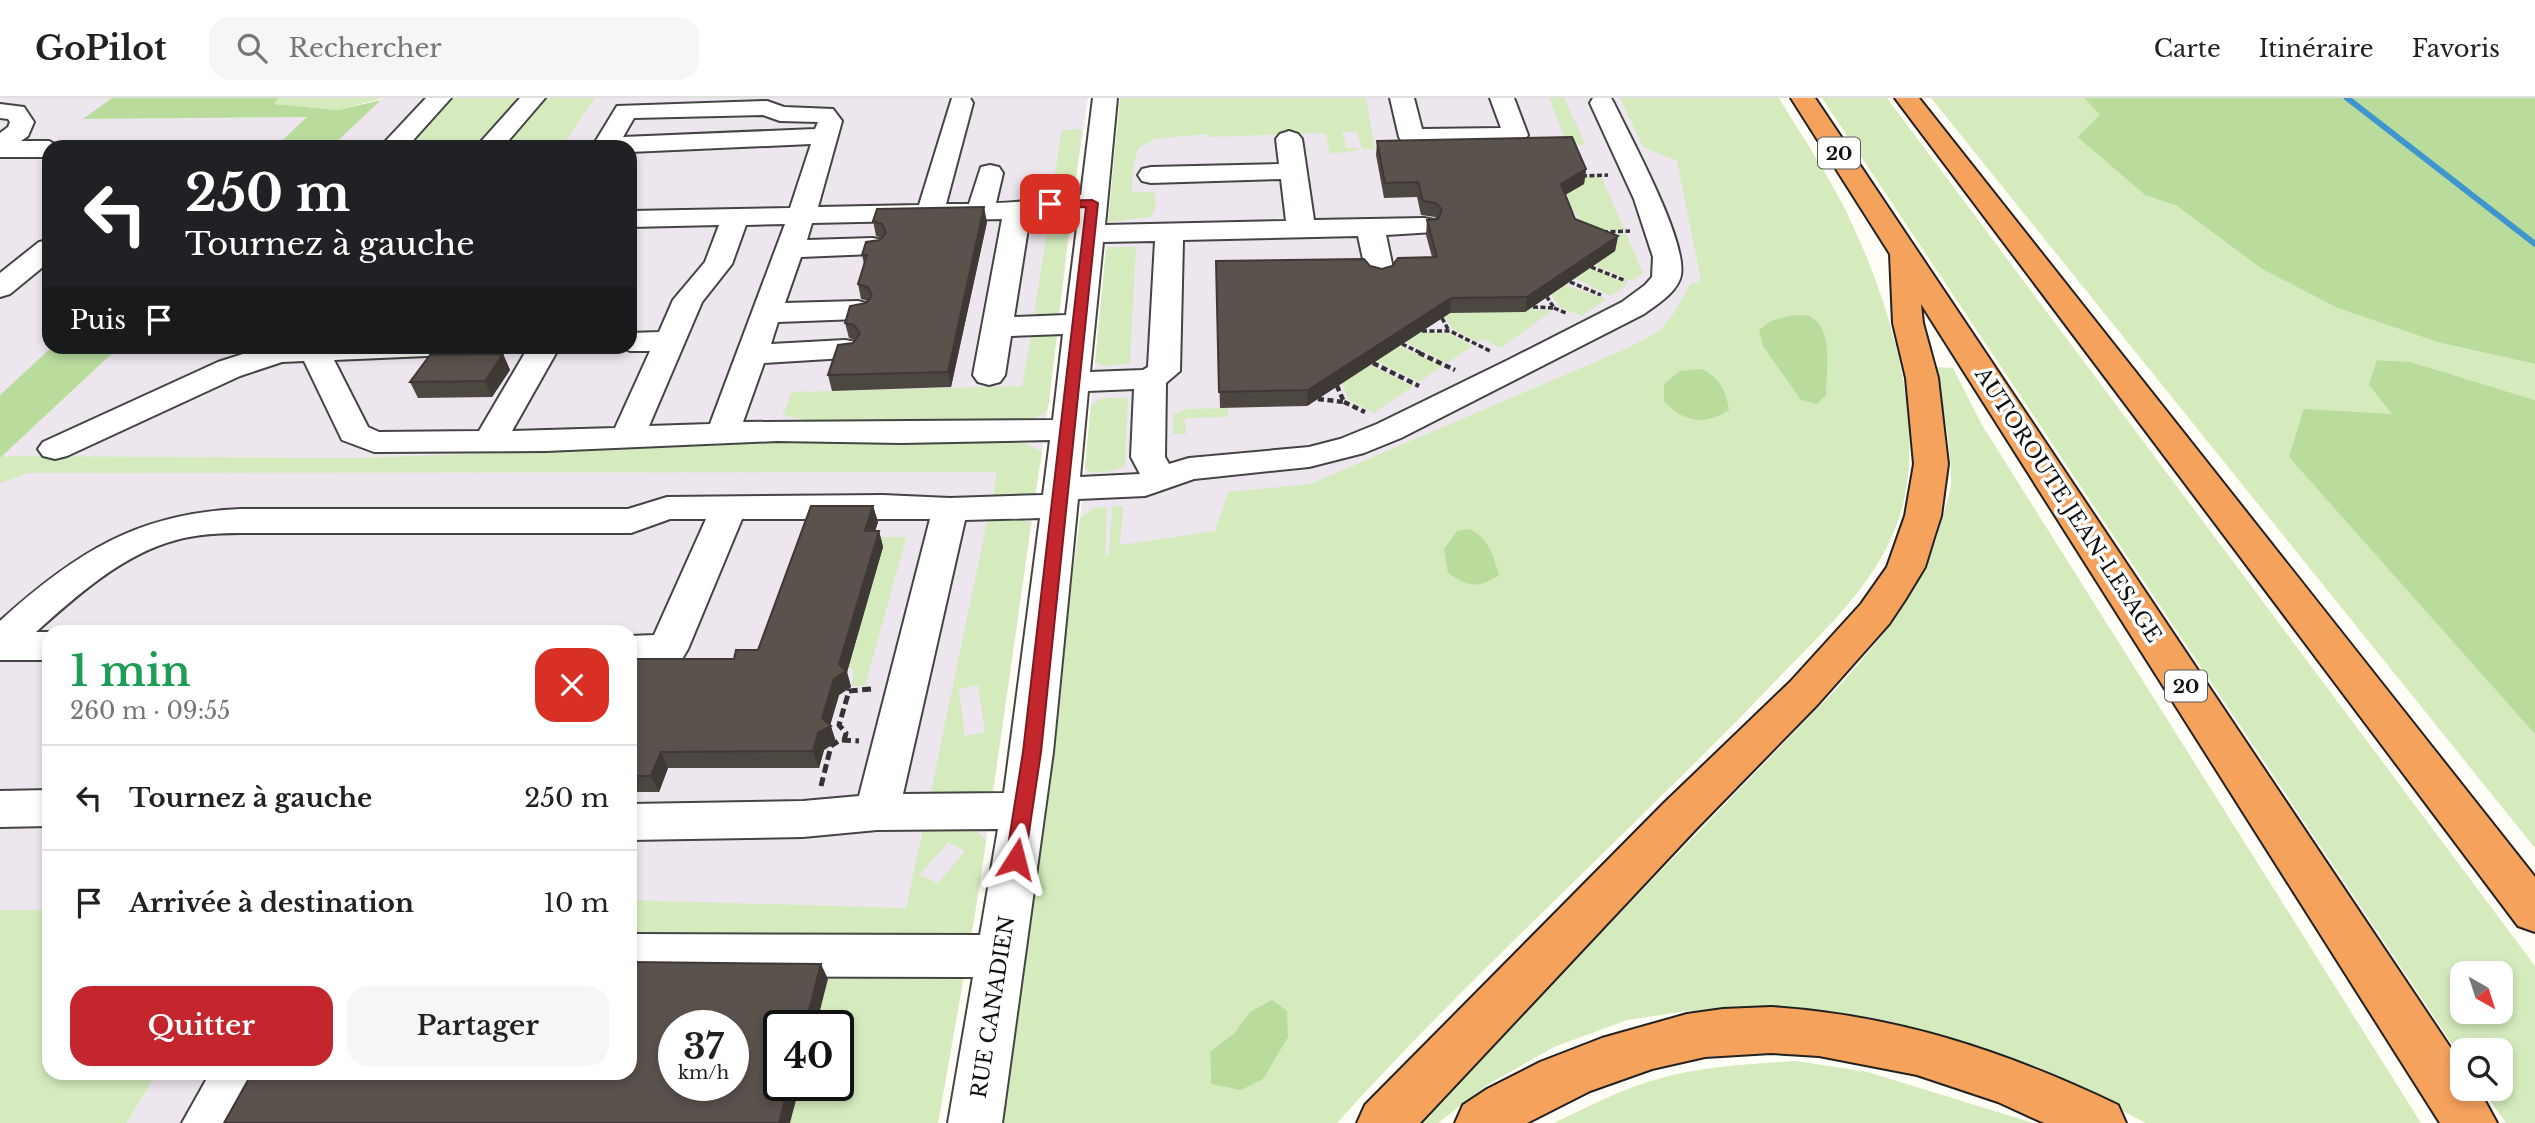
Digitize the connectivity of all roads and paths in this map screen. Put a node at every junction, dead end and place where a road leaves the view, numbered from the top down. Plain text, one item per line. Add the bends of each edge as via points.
1 (36, 98) edge
2 (439, 98) edge
3 (533, 98) edge
4 (1105, 98) edge
5 (1402, 98) edge
6 (1502, 98) edge
7 (1803, 98) edge
8 (1907, 98) edge
9 (961, 103) dead end
10 (1602, 103) dead end
11 (7, 111) edge
12 (1289, 139) dead end
13 (400, 140) edge
14 (495, 140) edge
15 (637, 145) edge
16 (0, 147) edge
17 (42, 149) edge
18 (1294, 171) junction
19 (990, 173) dead end
20 (1151, 175) dead end
21 (1600, 175) dead end
22 (1581, 176) edge
23 (981, 211) junction
24 (1017, 211) junction
25 (930, 212) junction
26 (802, 214) junction
27 (736, 216) junction
28 (1090, 218) junction
29 (637, 219) edge
30 (1424, 226) dead end
31 (1370, 227) junction
32 (1301, 228) junction
33 (1169, 231) junction
34 (1625, 231) dead end
35 (1602, 232) edge
36 (873, 246) edge
37 (790, 249) junction
38 (1902, 250) junction
39 (42, 254) edge
40 (1591, 267) edge
41 (1380, 274) edge
42 (1570, 282) edge
43 (1630, 282) dead end
44 (0, 288) edge
45 (1547, 297) edge
46 (1608, 298) dead end
47 (1532, 307) edge
48 (858, 310) edge
49 (767, 313) junction
50 (1442, 318) edge
51 (1079, 324) junction
52 (997, 327) junction
53 (1422, 331) edge
54 (1450, 331) junction
55 (670, 341) junction
56 (637, 342) edge
57 (1402, 344) edge
58 (1476, 344) dead end
59 (845, 349) edge
60 (276, 354) edge
61 (316, 354) edge
62 (538, 354) edge
63 (752, 354) junction
64 (1373, 363) edge
65 (1445, 365) dead end
66 (989, 375) dead end
67 (1150, 379) junction
68 (1072, 382) junction
69 (1416, 384) dead end
70 (1338, 386) edge
71 (1318, 399) edge
72 (1344, 402) junction
73 (1371, 415) dead end
74 (1067, 430) junction
75 (723, 433) junction
76 (627, 438) junction
77 (489, 442) junction
78 (55, 449) dead end
79 (1160, 480) junction
80 (1060, 498) junction
81 (729, 508) junction
82 (950, 509) junction
83 (0, 644) edge
84 (42, 646) edge
85 (637, 650) edge
86 (864, 690) dead end
87 (825, 772) dead end
88 (42, 808) edge
89 (0, 809) edge
90 (1023, 811) junction
91 (877, 812) junction
92 (637, 822) edge
93 (2535, 912) edge
94 (637, 955) edge
95 (1001, 956) junction
96 (234, 1080) edge
97 (209, 1123) edge
98 (975, 1123) edge
99 (1384, 1123) edge
100 (1482, 1123) edge
101 (2099, 1123) edge
102 (2470, 1123) edge

1 - 11 street
2 - 13 street
3 - 14 street
4 - 28 street, RUE CANADIEN
5 - 6 street via 1411,137 1516,135
7 - 38 highway, AUTOROUTE JEAN-LESAGE / 20
8 - 93 highway
9 - 25 street
10 - 79 street via 1647,199 1664,248 1668,270 1655,291 1607,324 1352,446 1309,457 1189,469
11 - 16 street via 20,117 22,127
12 - 18 street
15 - 26 street via 827,136
16 - 17 street
18 - 20 street
18 - 32 street
19 - 23 street
21 - 22 path
23 - 24 street
23 - 25 street
24 - 28 street via 1050,204
24 - 52 street
25 - 26 street
26 - 27 street
26 - 37 street
27 - 29 street
27 - 55 street via 719,264 688,300
28 - 33 street
28 - 51 street, RUE CANADIEN
30 - 31 street
31 - 32 street
31 - 41 street
32 - 33 street
33 - 67 street via 1164,371
34 - 35 path
36 - 37 street
37 - 49 street
38 - 99 highway via 1908,323 1922,378 1931,464 1923,516 1906,567 1892,591 1804,693
38 - 102 highway, AUTOROUTE JEAN-LESAGE / 20
39 - 44 street
40 - 43 path
42 - 46 path
45 - 47 path via 1554,308
48 - 49 street
49 - 63 street
50 - 54 path
51 - 52 street
51 - 68 street, RUE CANADIEN
52 - 66 street
53 - 54 path
54 - 58 path
55 - 56 street
55 - 76 street
57 - 65 path
59 - 63 street
60 - 78 street via 229,369
61 - 77 street via 354,433 362,439
62 - 77 street via 513,383
63 - 75 street
64 - 69 path
67 - 68 street
67 - 79 street via 1148,457
68 - 74 street, RUE CANADIEN
70 - 72 path
71 - 72 path
72 - 73 path
74 - 75 street
74 - 80 street, RUE CANADIEN
75 - 76 street
76 - 77 street
79 - 80 street
80 - 82 street
80 - 90 street, RUE CANADIEN
81 - 82 street
81 - 83 street via 667,508 631,521 183,526 142,539 76,578
81 - 85 street via 668,649
82 - 91 street
83 - 84 street
86 - 87 path via 847,691 839,725 847,741 831,746
88 - 89 street
90 - 91 street
90 - 95 street, RUE CANADIEN
91 - 92 street via 803,819
94 - 95 street
95 - 98 street, RUE CANADIEN
96 - 97 street
100 - 101 highway via 1532,1092 1653,1044 1725,1032 1768,1031 1850,1037 1981,1071

